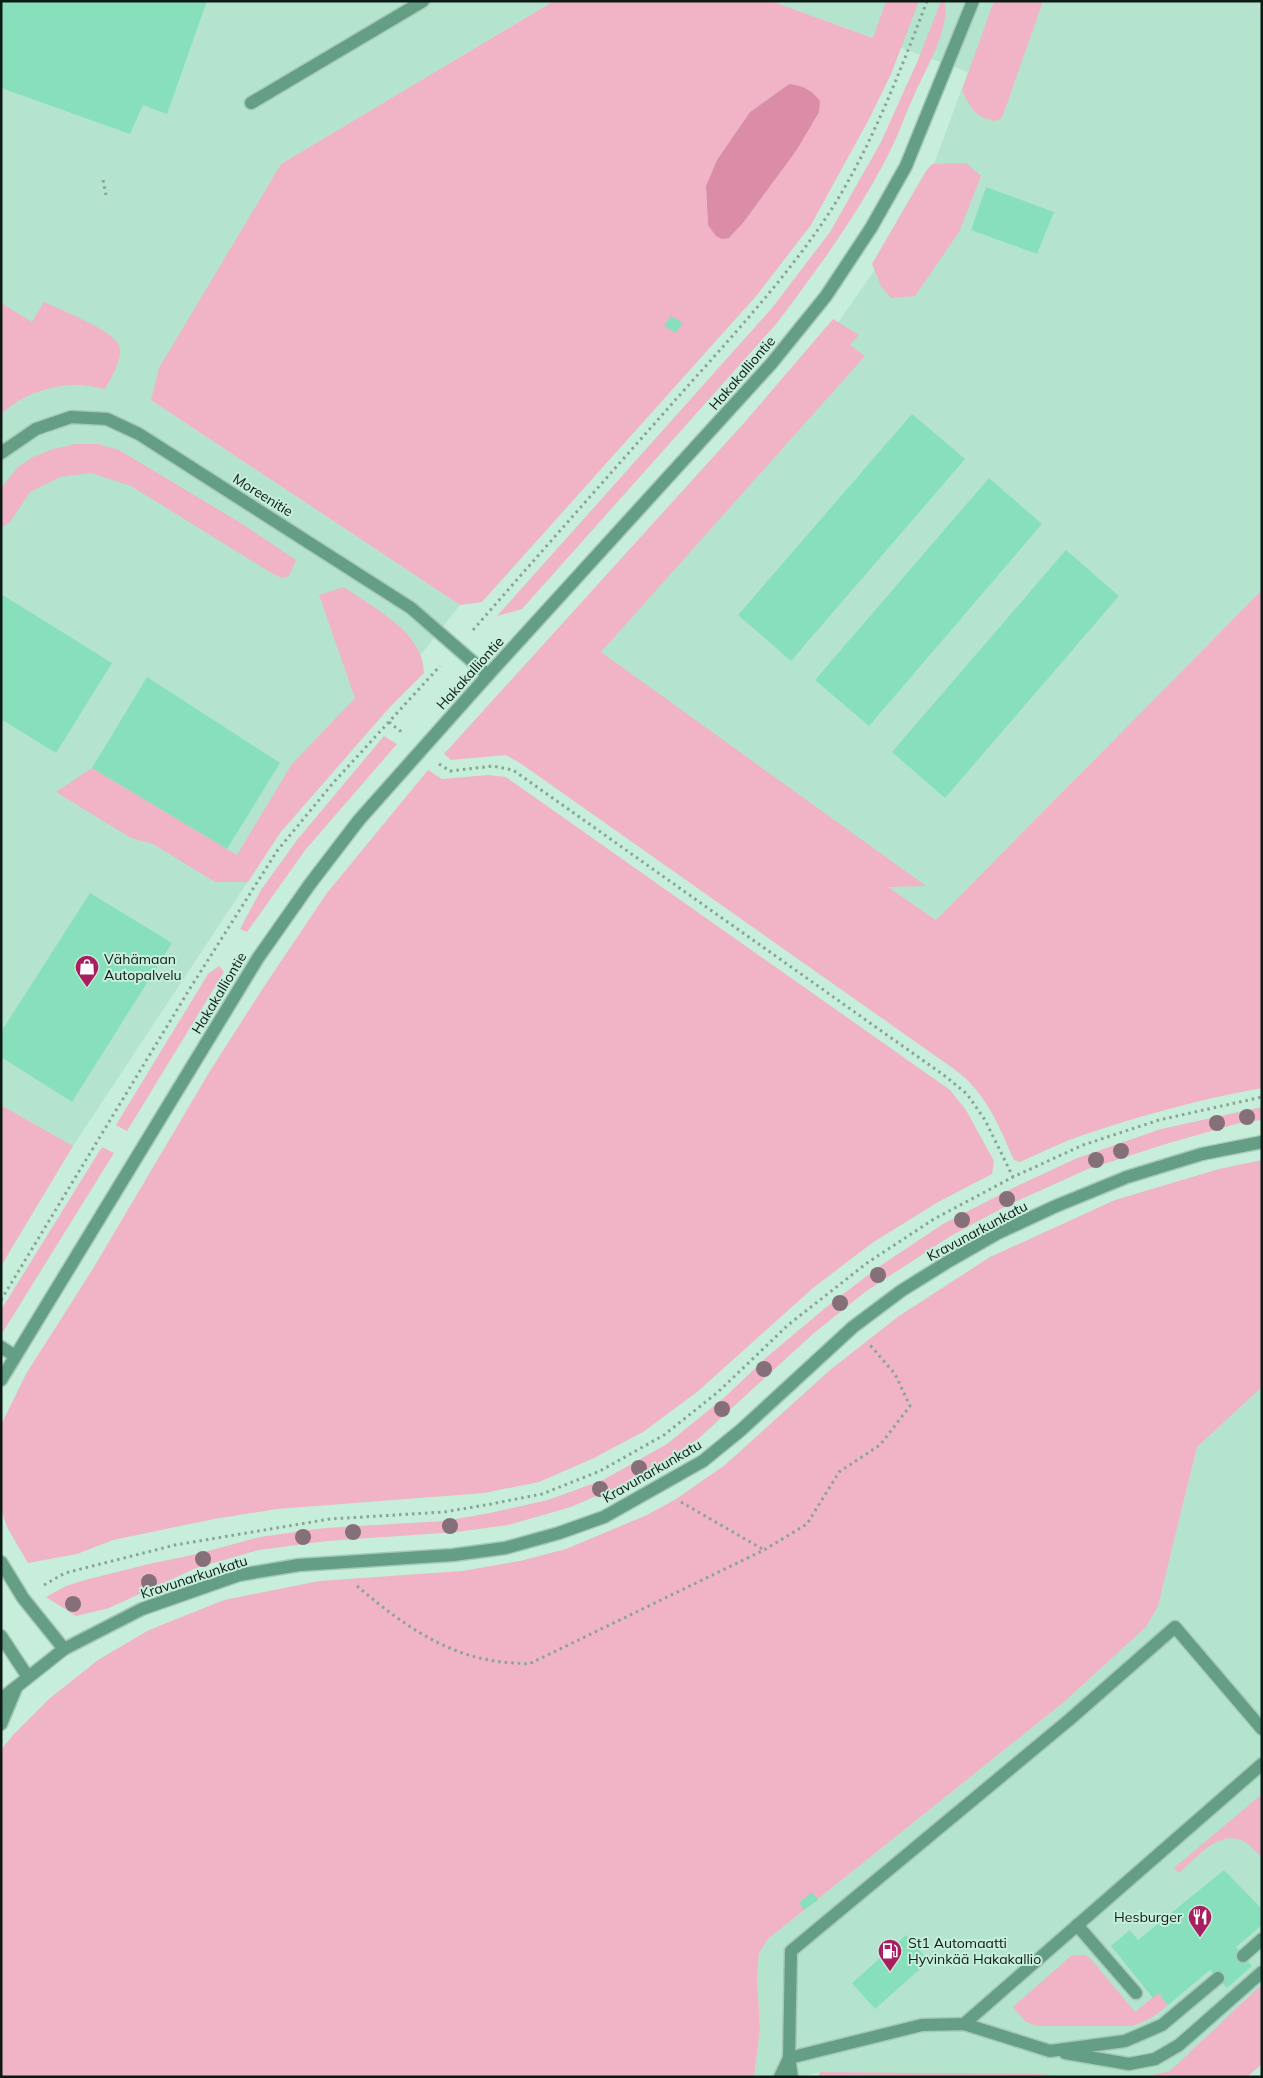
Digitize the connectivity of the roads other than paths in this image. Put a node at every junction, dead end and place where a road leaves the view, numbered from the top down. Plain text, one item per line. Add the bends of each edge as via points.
1 (423, 1) edge
2 (973, 1) edge
3 (251, 103) dead end
4 (1, 453) edge
5 (488, 675) junction
6 (1262, 1142) edge
7 (1, 1347) edge
8 (15, 1356) junction
9 (1, 1380) edge
10 (1, 1562) edge
11 (1, 1636) edge
12 (64, 1648) junction
13 (28, 1677) junction
14 (17, 1685) junction
15 (1, 1699) edge
16 (1, 1724) edge
17 (1262, 1729) edge
18 (1262, 1764) edge
19 (1077, 1925) junction
20 (1262, 1939) edge
21 (1243, 1956) dead end
22 (1262, 1972) edge
23 (1218, 1978) dead end
24 (1136, 1993) dead end
25 (964, 2024) junction
26 (1050, 2050) junction
27 (789, 2058) junction
28 (780, 2077) edge
29 (792, 2077) edge

1 - 3 street
2 - 5 street, Hakakalliontie via 906,166 871,228 826,296 771,364
4 - 5 street, Moreenitie via 36,429 71,417 107,419 139,434 411,608
5 - 8 street, Hakakalliontie via 359,820 258,958
6 - 12 street, Kravunarkunkatu via 1202,1154 1127,1177 998,1233 901,1291 853,1327 741,1430 703,1460 604,1516 505,1548 453,1555 299,1565 239,1575 142,1609
7 - 8 street
8 - 9 street, Hakakalliontie
10 - 12 street via 23,1598
11 - 13 street
12 - 13 street, Kravunarkunkatu
13 - 14 street
14 - 15 street
14 - 16 street
17 - 27 street via 1175,1627 1069,1720 791,1951
18 - 19 street
19 - 24 street
19 - 25 street
20 - 21 street
22 - 26 street via 1179,2045 1155,2059 1129,2064
23 - 26 street via 1162,2025 1125,2041
25 - 26 street
25 - 27 street via 922,2025
27 - 28 street
27 - 29 street

